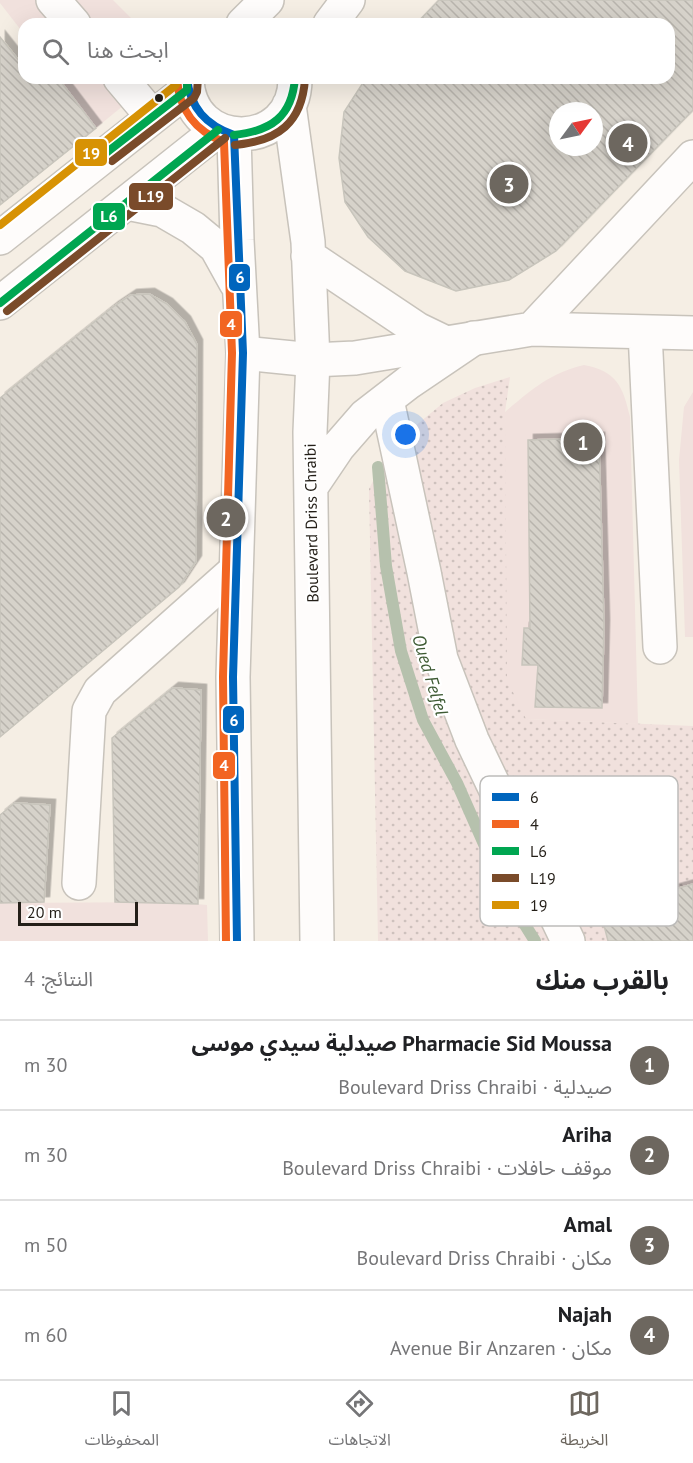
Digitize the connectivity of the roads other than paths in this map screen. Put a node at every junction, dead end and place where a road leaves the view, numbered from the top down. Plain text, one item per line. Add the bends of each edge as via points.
1 (53, 0) edge
2 (267, 0) edge
3 (348, 0) edge
4 (69, 18) edge
5 (249, 18) edge
6 (334, 18) edge
7 (125, 84) edge
8 (187, 84) edge
9 (292, 92) edge
10 (152, 116) junction
11 (226, 132) junction
12 (693, 157) edge
13 (127, 203) junction
14 (0, 238) edge
15 (308, 256) junction
16 (239, 289) junction
17 (0, 303) edge
18 (532, 329) junction
19 (645, 332) junction
20 (693, 333) edge
21 (460, 341) junction
22 (243, 353) junction
23 (312, 360) junction
24 (387, 399) junction
25 (311, 487) junction
26 (237, 570) junction
27 (660, 647) dead end
28 (489, 776) edge
29 (80, 883) dead end
30 (561, 926) edge
31 (237, 941) edge
32 (317, 941) edge
33 (568, 941) edge

1 - 4 main road
2 - 5 main road
3 - 6 main road
7 - 10 main road
8 - 10 main road
8 - 11 main road via 198,113
9 - 11 main road via 280,119 266,128 251,134
9 - 15 main road, Boulevard Driss Chraibi
10 - 14 main road
11 - 13 main road
11 - 16 main road
12 - 18 main road
13 - 16 main road via 162,210 194,228 216,247
13 - 17 main road
15 - 21 main road via 417,329
15 - 23 main road, Boulevard Driss Chraibi
16 - 22 main road
18 - 19 main road
18 - 21 main road
19 - 20 main road
19 - 27 main road
21 - 23 main road via 355,358
21 - 24 main road
22 - 23 main road
22 - 26 main road
23 - 25 main road, Boulevard Driss Chraibi
24 - 25 main road via 365,416 338,447
24 - 28 main road via 441,659
25 - 32 main road, Boulevard Driss Chraibi
26 - 29 main road via 100,691 89,711
26 - 31 main road via 233,677
30 - 33 main road

